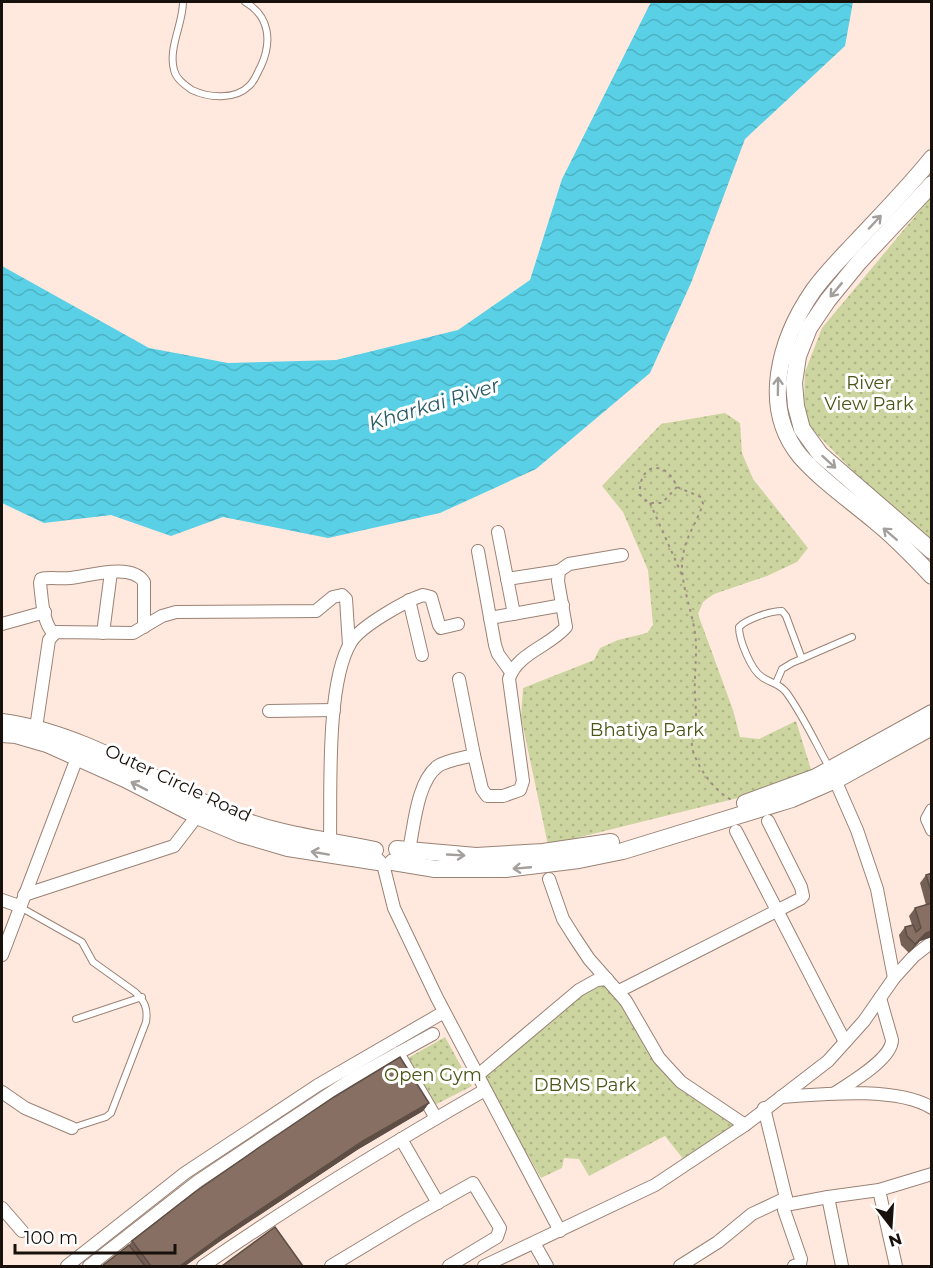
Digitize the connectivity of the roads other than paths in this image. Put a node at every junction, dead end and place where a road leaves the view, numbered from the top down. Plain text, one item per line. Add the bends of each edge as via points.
1 (183, 2) edge
2 (245, 2) edge
3 (932, 158) edge
4 (932, 184) edge
5 (498, 532) dead end
6 (478, 550) dead end
7 (932, 551) edge
8 (622, 555) dead end
9 (559, 571) junction
10 (111, 572) junction
11 (932, 576) edge
12 (507, 579) junction
13 (409, 600) junction
14 (563, 605) junction
15 (45, 612) junction
16 (514, 614) junction
17 (490, 618) junction
18 (2, 624) edge
19 (458, 624) dead end
20 (144, 627) junction
21 (103, 633) junction
22 (54, 634) junction
23 (852, 637) dead end
24 (350, 645) junction
25 (422, 655) dead end
26 (802, 659) junction
27 (511, 672) junction
28 (459, 679) dead end
29 (776, 683) junction
30 (334, 710) junction
31 (269, 711) dead end
32 (932, 713) edge
33 (2, 722) edge
34 (932, 727) edge
35 (36, 728) junction
36 (2, 734) edge
37 (80, 751) junction
38 (474, 755) junction
39 (833, 775) junction
40 (932, 810) edge
41 (197, 816) junction
42 (768, 821) dead end
43 (932, 830) edge
44 (736, 831) dead end
45 (330, 840) junction
46 (389, 856) junction
47 (549, 879) dead end
48 (2, 900) edge
49 (21, 901) junction
50 (778, 910) junction
51 (932, 942) edge
52 (2, 955) edge
53 (894, 978) junction
54 (607, 979) junction
55 (619, 991) junction
56 (142, 998) junction
57 (880, 998) junction
58 (444, 1012) junction
59 (76, 1019) dead end
60 (433, 1034) dead end
61 (845, 1042) junction
62 (398, 1053) junction
63 (478, 1075) junction
64 (485, 1090) junction
65 (2, 1092) edge
66 (834, 1094) junction
67 (780, 1097) junction
68 (764, 1108) junction
69 (932, 1108) edge
70 (436, 1118) junction
71 (745, 1125) junction
72 (72, 1128) joint
73 (401, 1138) junction
74 (932, 1174) edge
75 (879, 1190) junction
76 (828, 1197) junction
77 (438, 1203) junction
78 (785, 1204) junction
79 (2, 1208) edge
80 (560, 1231) junction
81 (22, 1232) dead end
82 (534, 1243) junction
83 (67, 1266) edge
84 (89, 1266) edge
85 (203, 1266) edge
86 (331, 1266) edge
87 (449, 1266) edge
88 (483, 1266) edge
89 (547, 1266) edge
90 (680, 1266) edge
91 (794, 1266) edge
92 (842, 1266) edge
93 (896, 1266) edge

1 - 2 lane via 174,70 178,79 196,92 224,96 249,86 266,55 267,28 260,13
11 -> 3 main road via 905,547 801,456 787,437 778,411 777,379 796,320 813,290
4 -> 7 main road via 853,270 808,328 794,383 802,429 820,454
5 - 12 street
6 - 17 street
8 - 9 street via 569,564
9 - 12 street
9 - 14 street
10 - 15 street via 41,579
10 - 20 street via 134,573 143,578
10 - 21 street
12 - 16 street
13 - 19 street via 427,595 434,603 441,628
13 - 24 street via 360,631
13 - 25 street
14 - 16 street
14 - 27 street via 566,627
15 - 18 street
15 - 22 street
16 - 17 street
17 - 27 street via 498,654
20 - 21 street via 133,633
20 - 24 street via 176,612 316,611 333,597 342,595 346,599
21 - 22 street
22 - 35 street via 49,640
23 - 26 lane
24 - 30 street via 341,668
26 - 29 lane via 782,669
26 - 29 lane via 782,611 741,625 740,634 753,668
27 - 38 street via 508,679 523,781 520,790 487,796
28 - 38 street
29 - 39 lane via 787,694
30 - 31 street
30 - 45 street
32 - 39 main road
33 - 35 main road, Outer Circle Road
34 - 39 main road
35 - 37 main road, Outer Circle Road
36 - 37 main road, Outer Circle Road
41 -> 37 main road, Outer Circle Road
37 - 45 main road, Outer Circle Road via 235,817
37 - 49 street
38 - 46 street via 440,764 432,771
46 -> 39 main road via 476,856 573,848 653,832 816,777
39 -> 46 main road via 792,799 748,814 632,849 579,860 470,870 435,869
39 - 53 street via 874,880
40 - 43 street via 927,819
46 -> 41 main road, Outer Circle Road via 288,848
41 - 49 street via 174,846
42 - 50 street via 803,891 800,899
44 - 50 street
45 - 46 main road, Outer Circle Road
46 - 58 street via 394,908
47 - 54 street via 563,919
48 - 49 street
49 - 52 street
49 - 56 lane via 82,942 93,962
50 - 55 street
50 - 61 street
51 - 53 street
53 - 57 street
54 - 55 street
54 - 63 street via 579,990
55 - 71 street via 671,1072
56 - 59 lane
56 - 72 lane via 146,1022 115,1107 106,1117
57 - 61 street
57 - 66 street via 892,1045 868,1070
58 - 63 street
58 - 83 street via 318,1085 185,1173
60 - 62 street
61 - 67 street via 828,1061
62 - 70 street
62 - 84 street via 353,1078 198,1181
63 - 64 street
64 - 70 street
64 - 80 street
65 - 72 street via 25,1108
66 - 67 street
66 - 69 street via 897,1096
67 - 68 street
68 - 71 street
68 - 78 street
70 - 73 street
71 - 80 street via 655,1185
73 - 77 street
73 - 85 street
74 - 75 street
75 - 76 street
75 - 93 street
76 - 78 street
76 - 92 street
77 - 86 street
77 - 87 street via 473,1183 500,1228 497,1238
78 - 90 street via 752,1214
78 - 91 street via 801,1260
79 - 81 street
80 - 82 street
82 - 88 street
82 - 89 street

